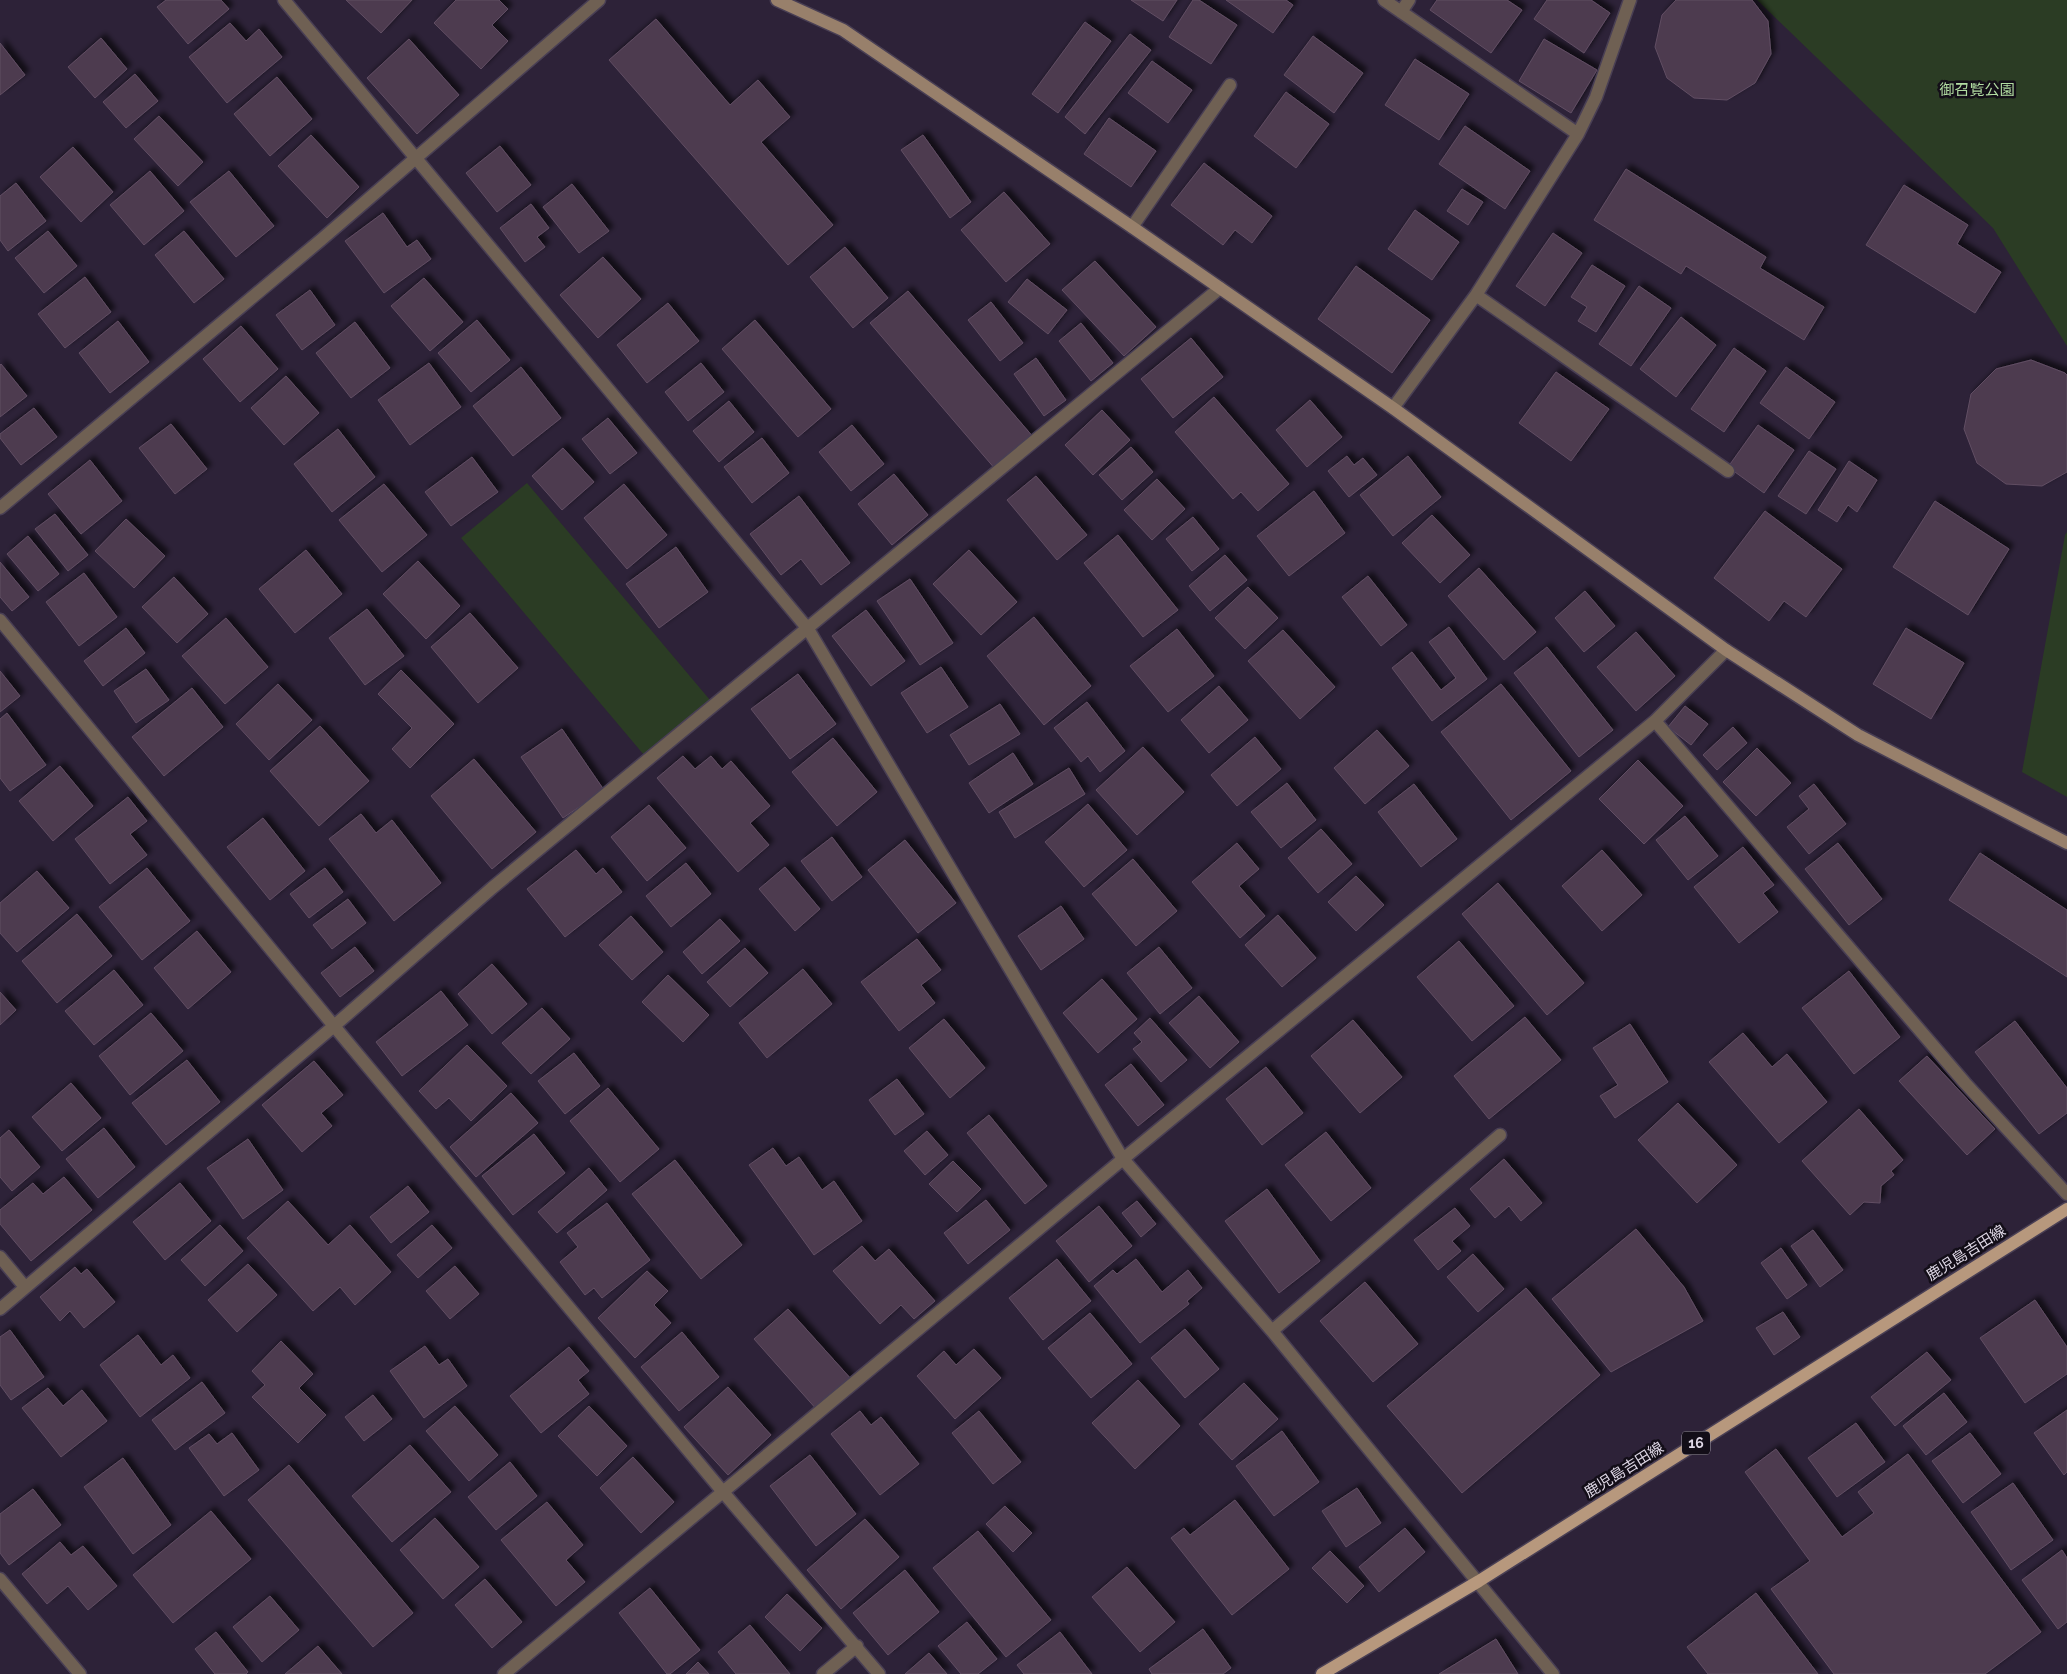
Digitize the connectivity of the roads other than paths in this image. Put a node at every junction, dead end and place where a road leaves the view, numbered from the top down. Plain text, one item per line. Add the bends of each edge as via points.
1 (284, 0) edge
2 (599, 0) edge
3 (777, 0) edge
4 (1384, 0) edge
5 (1409, 0) edge
6 (1630, 0) edge
7 (1401, 12) junction
8 (1230, 84) dead end
9 (1578, 134) junction
10 (416, 159) junction
11 (1132, 227) junction
12 (1220, 288) junction
13 (1476, 295) junction
14 (1392, 408) junction
15 (1728, 471) dead end
16 (0, 508) edge
17 (0, 620) edge
18 (808, 629) junction
19 (1726, 650) junction
20 (1655, 721) junction
21 (2067, 844) edge
22 (334, 1026) junction
23 (1500, 1135) dead end
24 (1123, 1159) junction
25 (2067, 1194) edge
26 (2067, 1209) edge
27 (0, 1257) edge
28 (25, 1287) junction
29 (0, 1309) edge
30 (1272, 1331) junction
31 (723, 1492) junction
32 (0, 1579) edge
33 (1479, 1581) junction
34 (857, 1646) junction
35 (80, 1674) edge
36 (504, 1674) edge
37 (823, 1674) edge
38 (879, 1674) edge
39 (1322, 1674) edge
40 (1553, 1674) edge

1 - 10 street
2 - 10 street
3 - 11 street via 843,30
4 - 7 street
5 - 7 street
6 - 9 street via 1596,96
7 - 9 street
8 - 11 street
9 - 13 street
10 - 16 street
10 - 18 street
11 - 12 street
12 - 14 street
12 - 18 street
13 - 14 street
13 - 15 street
14 - 19 street
17 - 22 street
18 - 22 street via 492,888
18 - 24 street
19 - 20 street
19 - 21 street via 1858,735
20 - 24 street
20 - 25 street via 1965,1083
22 - 28 street
22 - 31 street
23 - 30 street
24 - 30 street
24 - 31 street
26 - 33 main road, 鹿児島吉田線 / 16
27 - 28 street
28 - 29 street
30 - 33 street
31 - 34 street
31 - 36 street
32 - 35 street
33 - 39 main road, 鹿児島吉田線 / 16
33 - 40 street
34 - 37 street
34 - 38 street

